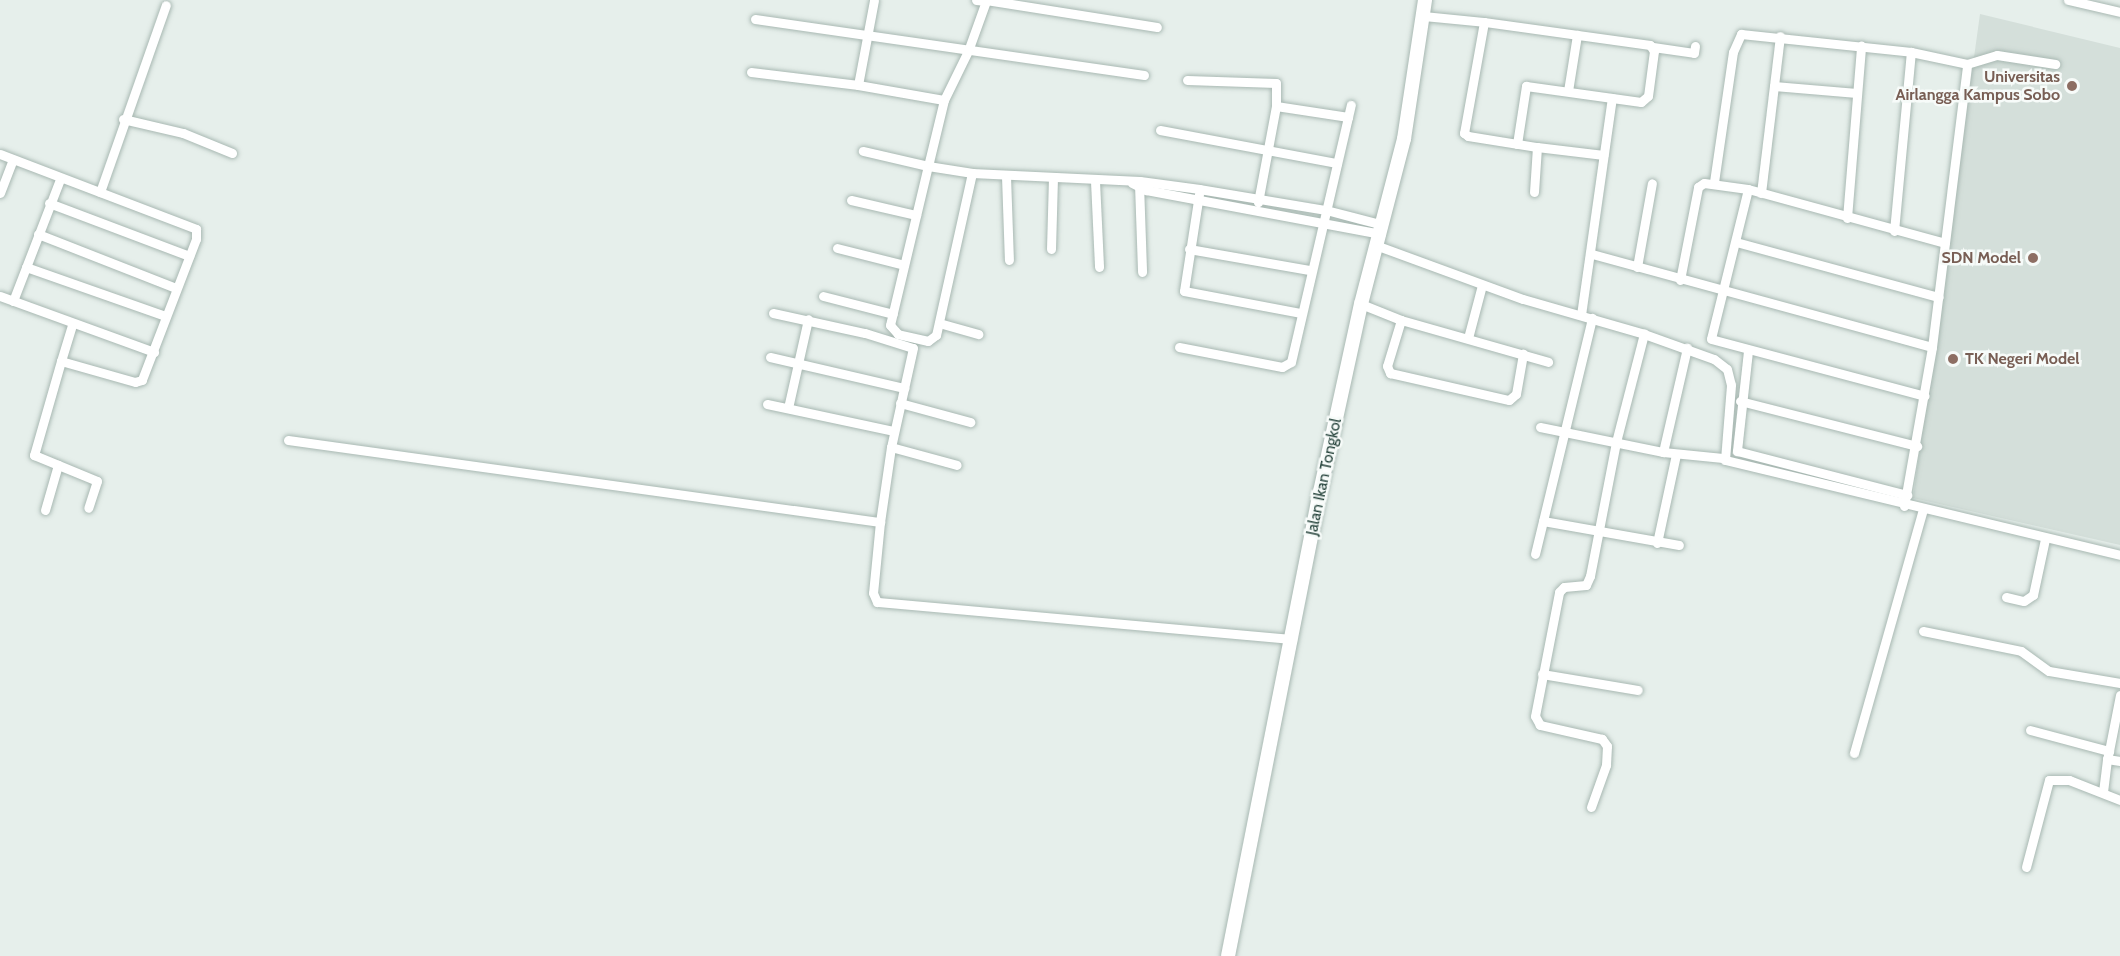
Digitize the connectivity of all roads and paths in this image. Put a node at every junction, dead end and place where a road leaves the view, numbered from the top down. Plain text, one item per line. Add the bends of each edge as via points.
1 (873, 0) edge
2 (982, 0) edge
3 (1425, 0) edge
4 (2068, 0) edge
5 (166, 5) dead end
6 (2120, 12) edge
7 (1423, 16) junction
8 (755, 19) dead end
9 (1484, 22) junction
10 (1157, 27) dead end
11 (867, 35) junction
12 (1577, 35) junction
13 (1780, 36) junction
14 (1695, 46) dead end
15 (1861, 46) junction
16 (1653, 47) junction
17 (968, 51) junction
18 (1911, 52) junction
19 (1967, 64) junction
20 (2055, 64) dead end
21 (751, 72) dead end
22 (1144, 75) dead end
23 (1187, 80) dead end
24 (858, 84) junction
25 (1774, 86) junction
26 (1568, 91) junction
27 (1857, 93) junction
28 (1612, 98) junction
29 (944, 100) junction
30 (1351, 105) dead end
31 (1276, 106) junction
32 (1348, 117) junction
33 (123, 119) junction
34 (1161, 130) dead end
35 (1517, 144) junction
36 (1537, 147) junction
37 (1266, 149) junction
38 (862, 151) dead end
39 (232, 153) dead end
40 (0, 154) edge
41 (1604, 155) junction
42 (13, 159) junction
43 (1337, 163) junction
44 (927, 166) junction
45 (972, 173) junction
46 (1006, 176) junction
47 (1053, 178) junction
48 (60, 179) junction
49 (1095, 181) junction
50 (1714, 182) junction
51 (1136, 183) junction
52 (1652, 183) dead end
53 (1748, 189) junction
54 (100, 192) junction
55 (1534, 192) dead end
56 (0, 193) edge
57 (1761, 193) junction
58 (1199, 194) junction
59 (1258, 199) junction
60 (850, 200) dead end
61 (49, 203) junction
62 (1257, 209) junction
63 (1326, 210) junction
64 (916, 215) junction
65 (1847, 218) junction
66 (1323, 220) junction
67 (1894, 231) junction
68 (38, 234) junction
69 (1380, 235) junction
70 (1736, 242) junction
71 (1945, 243) junction
72 (837, 248) dead end
73 (1051, 249) dead end
74 (1189, 249) junction
75 (1592, 254) junction
76 (189, 256) junction
77 (1009, 260) dead end
78 (904, 265) junction
79 (26, 267) junction
80 (1099, 267) dead end
81 (1637, 267) junction
82 (1309, 270) junction
83 (1142, 272) dead end
84 (1680, 280) junction
85 (1482, 285) junction
86 (177, 288) junction
87 (1724, 291) junction
88 (0, 296) edge
89 (823, 296) dead end
90 (1939, 297) junction
91 (13, 301) junction
92 (1361, 304) junction
93 (773, 313) dead end
94 (1300, 313) junction
95 (893, 314) junction
96 (1581, 315) junction
97 (165, 316) junction
98 (1592, 318) junction
99 (808, 319) junction
100 (1401, 320) junction
101 (939, 323) junction
102 (72, 324) junction
103 (978, 334) dead end
104 (1644, 334) junction
105 (1468, 338) junction
106 (1932, 346) junction
107 (1179, 347) dead end
108 (1687, 348) junction
109 (1748, 351) junction
110 (154, 352) junction
111 (1523, 354) junction
112 (770, 357) dead end
113 (61, 361) junction
114 (1548, 362) dead end
115 (797, 364) junction
116 (904, 388) junction
117 (1925, 396) junction
118 (1740, 401) junction
119 (900, 403) junction
120 (767, 404) dead end
121 (788, 408) junction
122 (970, 422) dead end
123 (1540, 427) dead end
124 (894, 431) junction
125 (1565, 431) junction
126 (288, 440) dead end
127 (1616, 442) junction
128 (1917, 446) junction
129 (891, 447) junction
130 (1663, 452) junction
131 (1676, 454) junction
132 (1723, 458) junction
133 (58, 465) junction
134 (957, 465) dead end
135 (1907, 495) junction
136 (1904, 506) junction
137 (88, 508) dead end
138 (1923, 509) junction
139 (45, 510) dead end
140 (1543, 521) junction
141 (880, 522) junction
142 (1596, 531) junction
143 (2046, 539) junction
144 (1657, 543) junction
145 (1679, 545) dead end
146 (1535, 555) dead end
147 (2120, 555) edge
148 (2006, 597) dead end
149 (1923, 631) dead end
150 (1292, 639) junction
151 (1542, 674) junction
152 (2120, 683) edge
153 (1638, 690) dead end
154 (2120, 695) edge
155 (2030, 730) dead end
156 (1854, 753) dead end
157 (2108, 755) junction
158 (2120, 760) edge
159 (2103, 792) junction
160 (2120, 800) edge
161 (1591, 807) dead end
162 (2026, 867) dead end
163 (1228, 956) edge

1 - 11 street
2 - 10 street
2 - 17 street
3 - 7 street, Jalan Ikan Tongkol
4 - 6 street
5 - 33 street
7 - 9 street
7 - 69 street, Jalan Ikan Tongkol via 1404,139
8 - 11 street
9 - 12 street
9 - 35 street via 1464,134
11 - 17 street
11 - 24 street
12 - 16 street
12 - 26 street
13 - 15 street
13 - 25 street
13 - 50 street via 1743,34 1736,38
14 - 16 street via 1694,53
15 - 18 street
15 - 27 street
16 - 28 street via 1645,100
17 - 22 street
17 - 29 street
18 - 19 street
18 - 67 street
19 - 20 street via 1997,55
19 - 71 street
21 - 24 street
23 - 31 street via 1273,81 1277,86
24 - 29 street
25 - 27 street
25 - 57 street
26 - 28 street
26 - 35 street via 1524,88
27 - 65 street
28 - 41 street
29 - 44 street
30 - 32 street
31 - 32 street
31 - 37 street
32 - 43 street
33 - 39 street via 183,133
33 - 54 street
34 - 37 street
35 - 36 street
36 - 41 street
36 - 55 street
37 - 43 street
37 - 59 street
38 - 44 street
40 - 42 street
41 - 75 street
42 - 48 street
42 - 56 street
43 - 63 street
44 - 45 street
44 - 64 street
45 - 46 street
45 - 101 street
46 - 47 street
46 - 77 street
47 - 49 street
47 - 73 street
48 - 54 street
48 - 61 street
49 - 51 street
49 - 80 street
50 - 53 street
50 - 84 street via 1698,187
51 - 58 street
51 - 83 street
52 - 81 street
53 - 57 street
53 - 70 street
54 - 76 street via 195,229
57 - 65 street
58 - 59 street
58 - 62 street
58 - 74 street
59 - 62 street
59 - 63 street
60 - 64 street
61 - 68 street
61 - 76 street
62 - 66 street
63 - 66 street
63 - 69 street
64 - 78 street
65 - 67 street
66 - 69 street
66 - 82 street
67 - 71 street
68 - 79 street
68 - 86 street
69 - 85 street
69 - 92 street, Jalan Ikan Tongkol
70 - 87 street
70 - 90 street
71 - 90 street
72 - 78 street
74 - 82 street
74 - 94 street via 1183,281 1187,293
75 - 81 street
75 - 96 street
76 - 86 street
78 - 95 street
79 - 91 street
79 - 97 street
81 - 84 street
82 - 94 street
84 - 87 street
85 - 96 street
85 - 105 street
86 - 97 street
87 - 106 street
87 - 109 street via 1711,339
88 - 91 street
89 - 95 street
90 - 106 street
91 - 102 street
92 - 100 street
92 - 150 street, Jalan Ikan Tongkol
93 - 99 street
94 - 107 street via 1287,366
95 - 101 street via 892,331 916,339 933,339
96 - 98 street
97 - 110 street
98 - 104 street
98 - 125 street
99 - 115 street
99 - 116 street via 911,346 913,357
100 - 105 street
100 - 111 street via 1387,366 1390,373 1509,400 1516,394
101 - 103 street
102 - 110 street
102 - 113 street
104 - 108 street
104 - 127 street
105 - 111 street
106 - 117 street
108 - 130 street
108 - 132 street via 1722,364 1730,377
109 - 117 street
109 - 118 street
110 - 113 street via 140,382
111 - 114 street
112 - 115 street
113 - 133 street via 33,450 39,459
115 - 116 street
115 - 121 street
116 - 119 street
117 - 128 street
118 - 128 street
118 - 135 street via 1737,450
119 - 122 street
119 - 124 street
120 - 121 street
121 - 124 street
123 - 125 street
124 - 129 street
125 - 127 street
125 - 140 street
126 - 141 street
127 - 130 street
127 - 142 street
128 - 135 street
129 - 134 street
129 - 141 street
130 - 131 street
131 - 132 street
131 - 144 street
132 - 136 street
133 - 137 street via 98,481
133 - 139 street
135 - 136 street
136 - 138 street
138 - 143 street
138 - 156 street
140 - 142 street
140 - 146 street
141 - 150 street via 873,593 877,602
142 - 144 street
142 - 151 street via 1586,585 1564,587 1559,592
143 - 147 street
143 - 148 street via 2032,595 2024,601
144 - 145 street
149 - 152 street via 2021,651 2049,671
150 - 163 street, Jalan Ikan Tongkol
151 - 153 street
151 - 161 street via 1537,723 1602,739 1607,746 1606,765
154 - 157 street
155 - 157 street
157 - 158 street
157 - 159 street
159 - 160 street
159 - 162 street via 2069,780 2049,780

